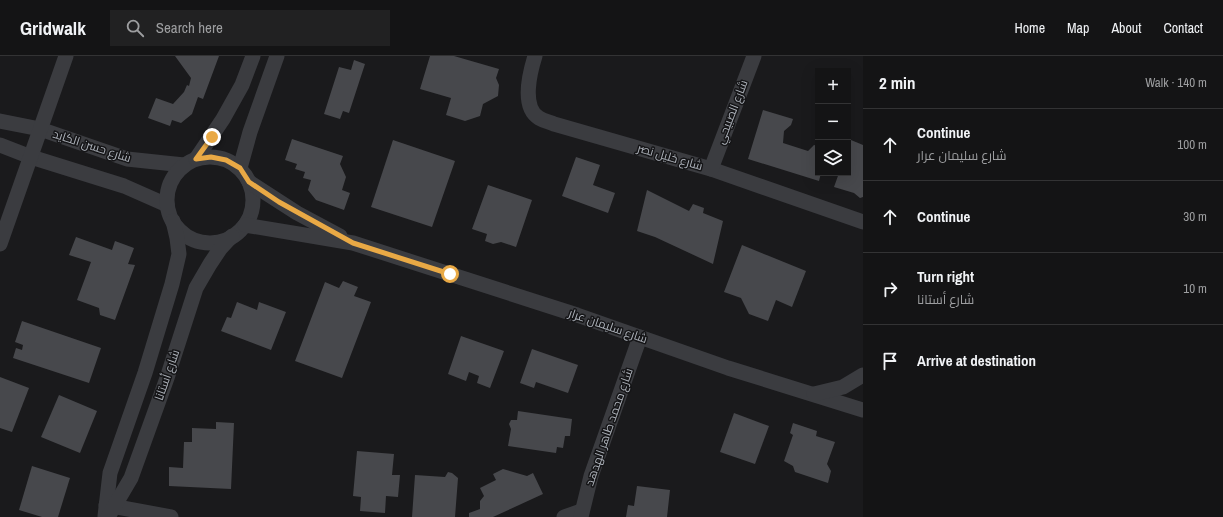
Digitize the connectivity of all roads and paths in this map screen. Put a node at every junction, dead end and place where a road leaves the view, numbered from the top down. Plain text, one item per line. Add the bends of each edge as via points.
1 (66, 56) edge
2 (253, 56) edge
3 (277, 56) edge
4 (535, 56) edge
5 (754, 56) edge
6 (0, 121) edge
7 (40, 129) junction
8 (0, 145) edge
9 (31, 157) junction
10 (190, 162) junction
11 (240, 168) junction
12 (711, 169) junction
13 (249, 182) junction
14 (167, 205) junction
15 (172, 221) junction
16 (863, 222) edge
17 (245, 224) junction
18 (232, 236) junction
19 (353, 243) junction
20 (0, 244) edge
21 (640, 337) junction
22 (863, 375) edge
23 (814, 394) junction
24 (863, 410) edge
25 (108, 512) edge
26 (581, 514) edge
27 (171, 517) edge
28 (564, 517) edge

1 - 7 street
2 - 10 street via 242,85 227,112 212,137
3 - 11 street
4 - 12 street, شارع خليل نصر via 529,73 528,91 531,109 538,118
5 - 12 street, شارع الصبيحي
6 - 7 street, شارع حسن الكايد
7 - 9 street
7 - 10 street, شارع حسن الكايد via 127,159
8 - 9 street
9 - 14 street via 124,186
9 - 20 street
10 - 11 street via 211,157 226,160
10 - 14 street via 174,176 168,190
11 - 13 street
12 - 16 street, شارع خليل نصر
13 - 17 street via 253,197 251,211
13 - 19 street, شارع سليمان عرار via 297,213
14 - 15 street
15 - 18 street via 184,234 199,241 216,242
15 - 25 street, شارع أستانا via 179,254 145,373 110,473
17 - 18 street
17 - 19 street, شارع سليمان عرار
18 - 25 street, شارع أستانا via 220,249 196,288 131,478
19 - 21 street, شارع سليمان عرار
21 - 23 street, شارع سليمان عرار via 728,368
21 - 26 street, شارع محمد طاهر الهدهد via 591,476
22 - 23 street via 843,387
23 - 24 street, شارع سليمان عرار
25 - 27 street
26 - 28 street

